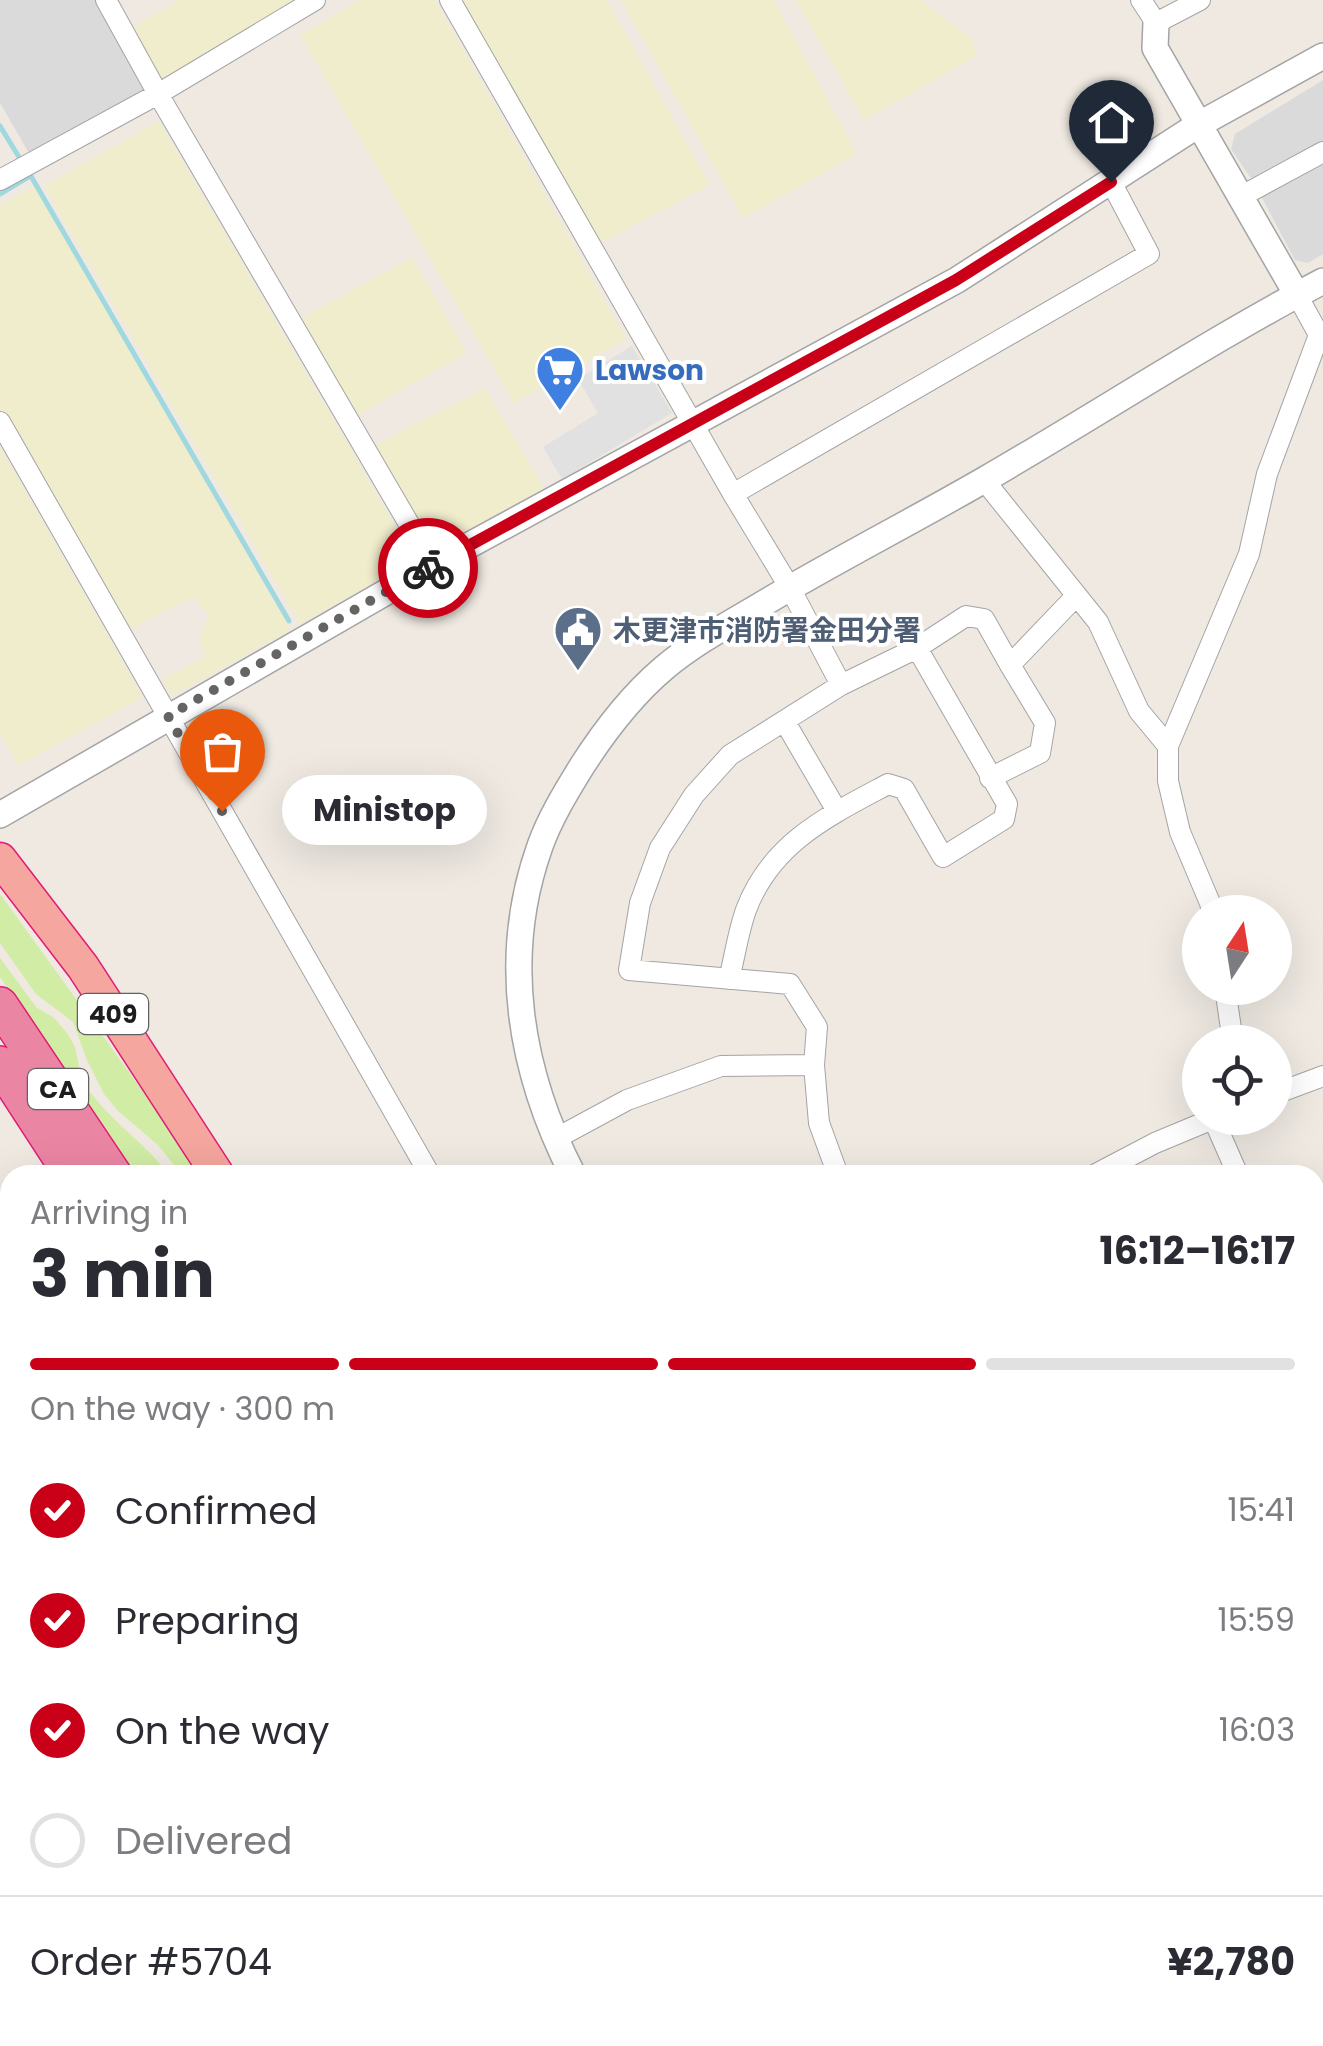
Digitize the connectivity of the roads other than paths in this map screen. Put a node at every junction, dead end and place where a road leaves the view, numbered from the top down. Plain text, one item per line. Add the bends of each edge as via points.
1 (106, 0) edge
2 (315, 0) edge
3 (450, 0) edge
4 (1141, 0) edge
5 (1200, 0) edge
6 (1156, 23) junction
7 (1323, 56) edge
8 (158, 94) junction
9 (1198, 125) junction
10 (1323, 152) edge
11 (7, 176) edge
12 (1111, 182) junction
13 (1240, 197) junction
14 (1323, 281) edge
15 (1297, 295) junction
16 (0, 422) edge
17 (694, 422) junction
18 (984, 480) junction
19 (733, 494) junction
20 (433, 565) junction
21 (790, 588) junction
22 (1076, 596) junction
23 (917, 648) junction
24 (1010, 665) junction
25 (841, 684) junction
26 (168, 716) junction
27 (784, 722) junction
28 (1168, 746) junction
29 (990, 778) junction
30 (837, 811) junction
31 (0, 815) edge
32 (0, 858) edge
33 (1207, 895) edge
34 (730, 979) junction
35 (0, 1004) edge
36 (0, 1064) edge
37 (814, 1065) junction
38 (1323, 1076) edge
39 (1292, 1088) edge
40 (1182, 1132) edge
41 (1221, 1135) edge
42 (555, 1139) junction
43 (66, 1165) edge
44 (107, 1165) edge
45 (212, 1165) edge
46 (424, 1165) edge
47 (568, 1165) edge
48 (834, 1165) edge
49 (1113, 1165) edge
50 (1234, 1165) edge

1 - 8 street
2 - 8 street
3 - 17 street
4 - 6 street
5 - 6 street
6 - 9 street via 1155,48
7 - 9 street
8 - 11 street
8 - 20 street
9 - 12 street
9 - 13 street
10 - 13 street
12 - 17 street via 956,280
12 - 19 street via 1149,254
13 - 15 street
14 - 15 street
15 - 18 street
15 - 28 street via 1319,335 1267,474 1248,554
16 - 26 street
17 - 19 street
17 - 20 street
18 - 21 street
18 - 22 street
19 - 21 street
20 - 26 street
21 - 25 street
21 - 42 street via 709,636 628,702 562,798 540,846 524,906 521,1021
22 - 24 street
22 - 28 street via 1098,622 1139,712
23 - 24 street via 966,616 984,619
23 - 25 street
23 - 29 street
24 - 29 street via 1045,723 1040,753
25 - 27 street
26 - 31 street
26 - 46 street
27 - 30 street
27 - 34 street via 730,756 694,795 660,848 640,903 629,970
28 - 33 street via 1180,832
29 - 30 street via 1006,804 1004,818 943,858 904,789 888,784
30 - 34 street via 791,842 764,873 746,911
32 - 45 highway, 409 via 83,967
34 - 37 street via 790,984 818,1027
35 - 44 highway, CA
36 - 43 highway, CA
37 - 42 street via 721,1066 627,1100
37 - 48 street via 819,1123
38 - 39 street
40 - 49 street
41 - 50 street
42 - 47 street

